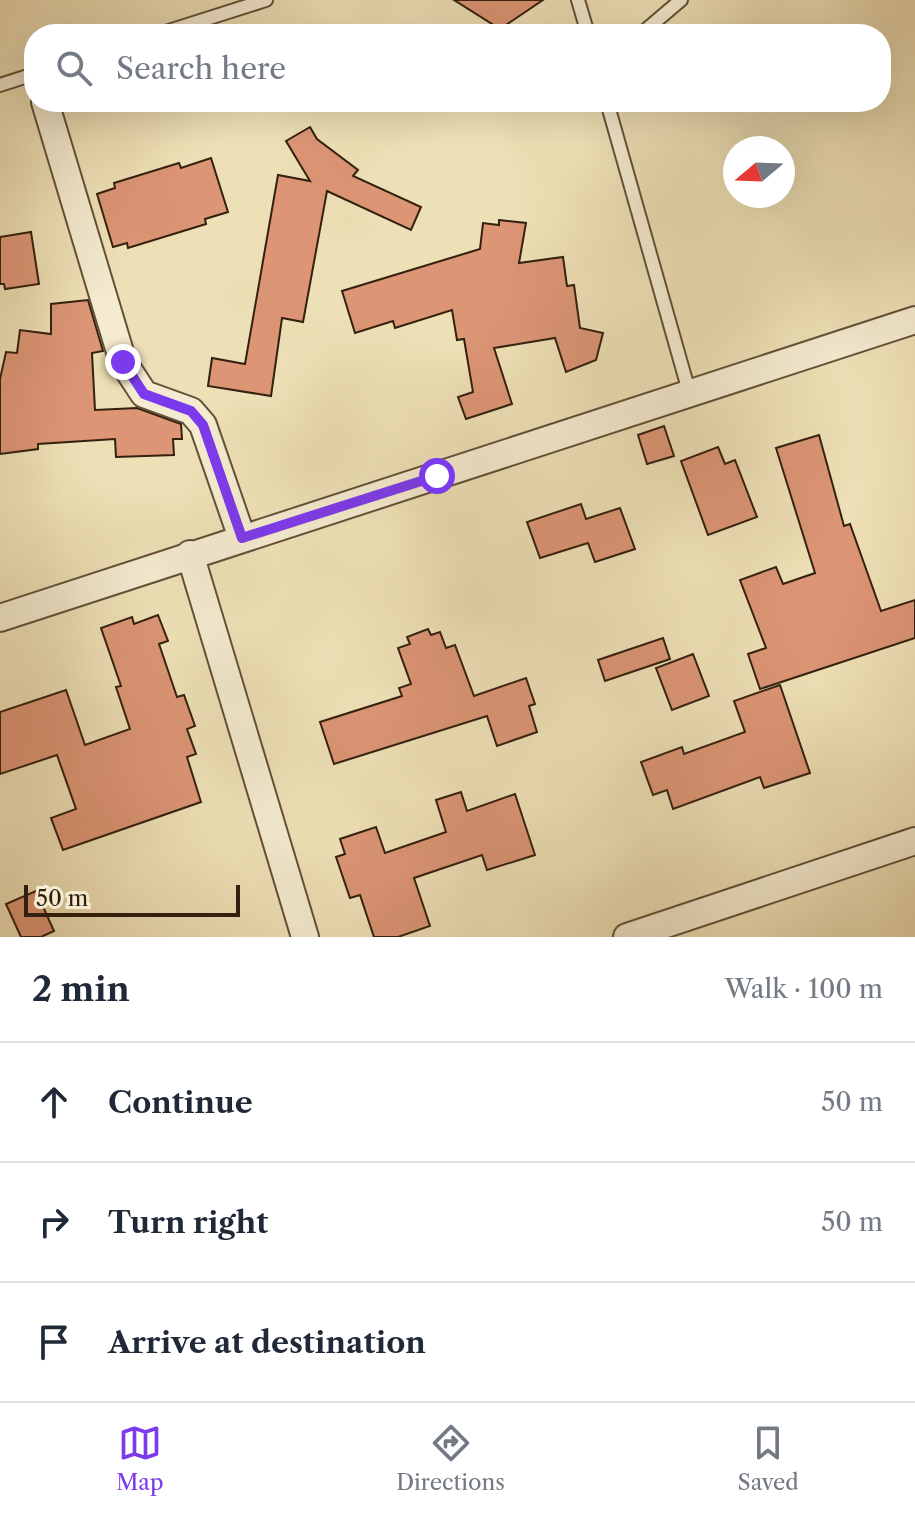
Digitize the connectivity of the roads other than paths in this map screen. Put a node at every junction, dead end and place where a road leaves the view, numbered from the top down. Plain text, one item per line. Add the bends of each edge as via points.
1 (266, 0) edge
2 (578, 0) edge
3 (681, 0) edge
4 (190, 24) edge
5 (585, 24) edge
6 (653, 24) edge
7 (24, 77) edge
8 (0, 85) edge
9 (48, 112) edge
10 (610, 112) edge
11 (915, 320) edge
12 (690, 395) junction
13 (242, 538) junction
14 (190, 554) junction
15 (0, 618) edge
16 (915, 841) edge
17 (305, 937) edge
18 (627, 937) edge

1 - 4 lane
2 - 5 lane
3 - 6 lane
7 - 8 lane
9 - 13 street via 123,362 144,394 191,411 203,425
10 - 12 lane
11 - 12 street
12 - 13 street
13 - 14 street
14 - 15 street
14 - 17 street
16 - 18 street

